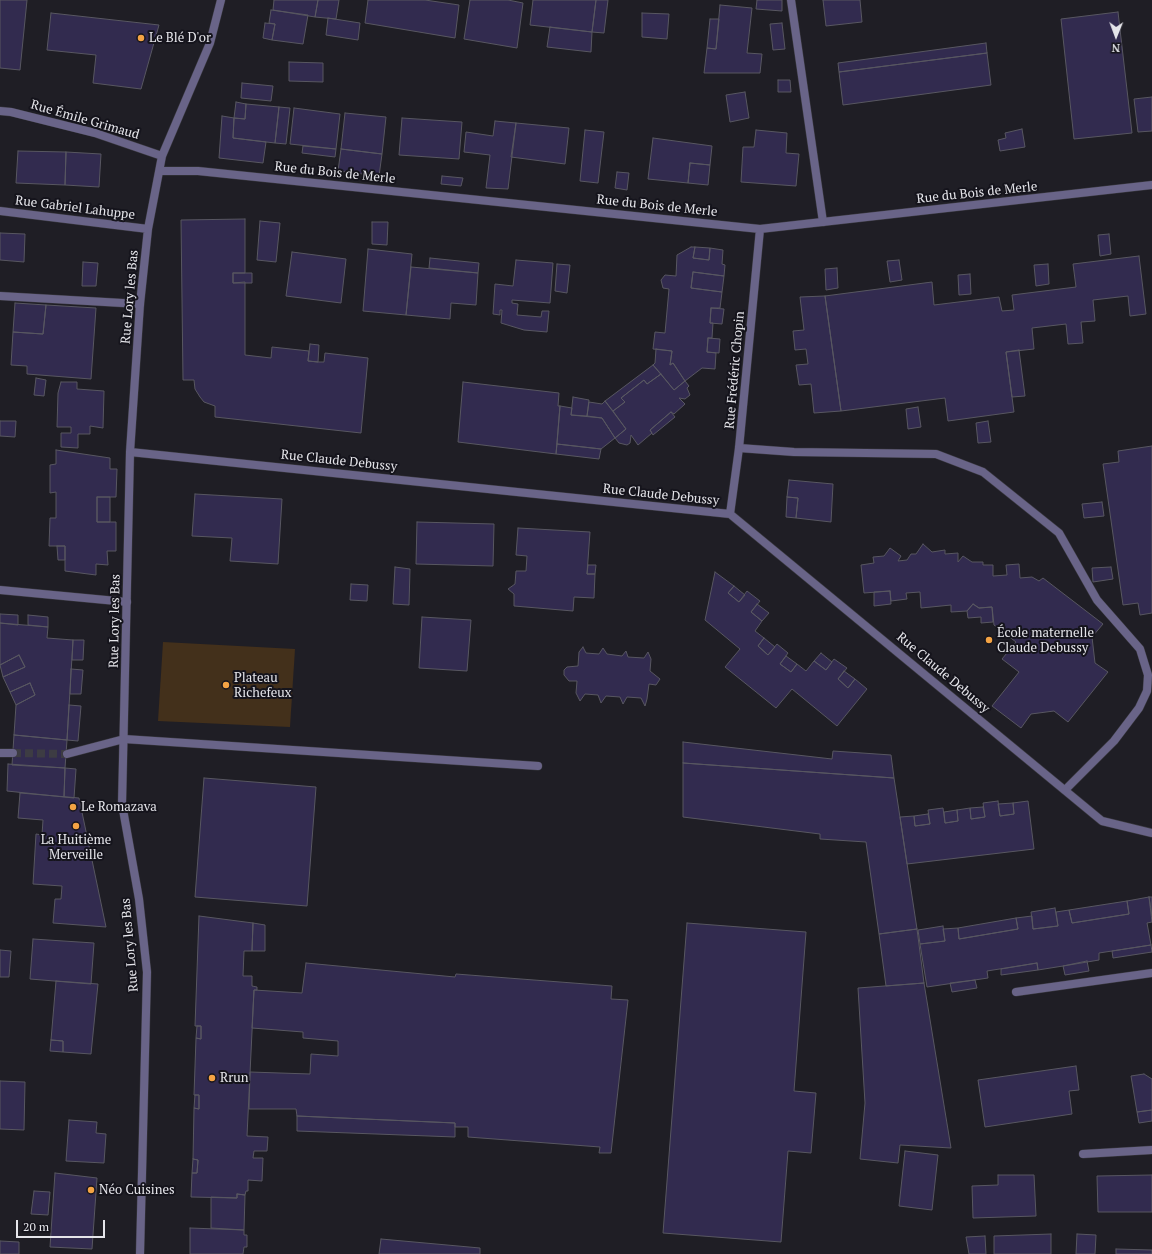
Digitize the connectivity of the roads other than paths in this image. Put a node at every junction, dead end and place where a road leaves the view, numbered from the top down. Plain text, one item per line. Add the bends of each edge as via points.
1 (221, 0) edge
2 (791, 0) edge
3 (0, 111) edge
4 (162, 156) junction
5 (160, 171) junction
6 (1152, 185) edge
7 (0, 211) edge
8 (824, 222) junction
9 (148, 229) junction
10 (760, 229) junction
11 (0, 296) edge
12 (140, 304) junction
13 (739, 448) junction
14 (130, 452) junction
15 (730, 514) junction
16 (0, 590) edge
17 (127, 602) junction
18 (124, 739) junction
19 (0, 752) edge
20 (13, 753) tunnel mouth
21 (67, 754) tunnel mouth
22 (538, 766) dead end
23 (1065, 790) junction
24 (1152, 834) edge
25 (1152, 973) edge
26 (1016, 992) dead end
27 (1152, 1150) edge
28 (1083, 1154) dead end
29 (140, 1254) edge

1 - 4 street, Rue Lory les Bas via 210,43
2 - 8 street
3 - 4 street, Rue Émile Grimaud via 95,133
4 - 5 street, Rue Lory les Bas
5 - 9 street, Rue Lory les Bas
5 - 10 street, Rue du Bois de Merle via 198,171
6 - 8 street, Rue du Bois de Merle
7 - 9 street, Rue Gabriel Lahuppe
8 - 10 street, Rue du Bois de Merle
9 - 12 street, Rue Lory les Bas
10 - 13 street, Rue Frédéric Chopin
11 - 12 street
12 - 14 street, Rue Lory les Bas
13 - 15 street, Rue Frédéric Chopin
13 - 23 street via 794,452 936,454 983,472 1059,533 1097,600 1140,649 1148,675 1147,691 1139,708 1114,741
14 - 15 street, Rue Claude Debussy
14 - 17 street, Rue Lory les Bas
15 - 23 street, Rue Claude Debussy
16 - 17 street
17 - 18 street, Rue Lory les Bas
18 - 21 street
18 - 22 street
18 - 29 street, Rue Lory les Bas via 122,804 139,899 147,972
19 - 20 street
23 - 24 street, Rue Claude Debussy via 1102,821
25 - 26 street
27 - 28 street

